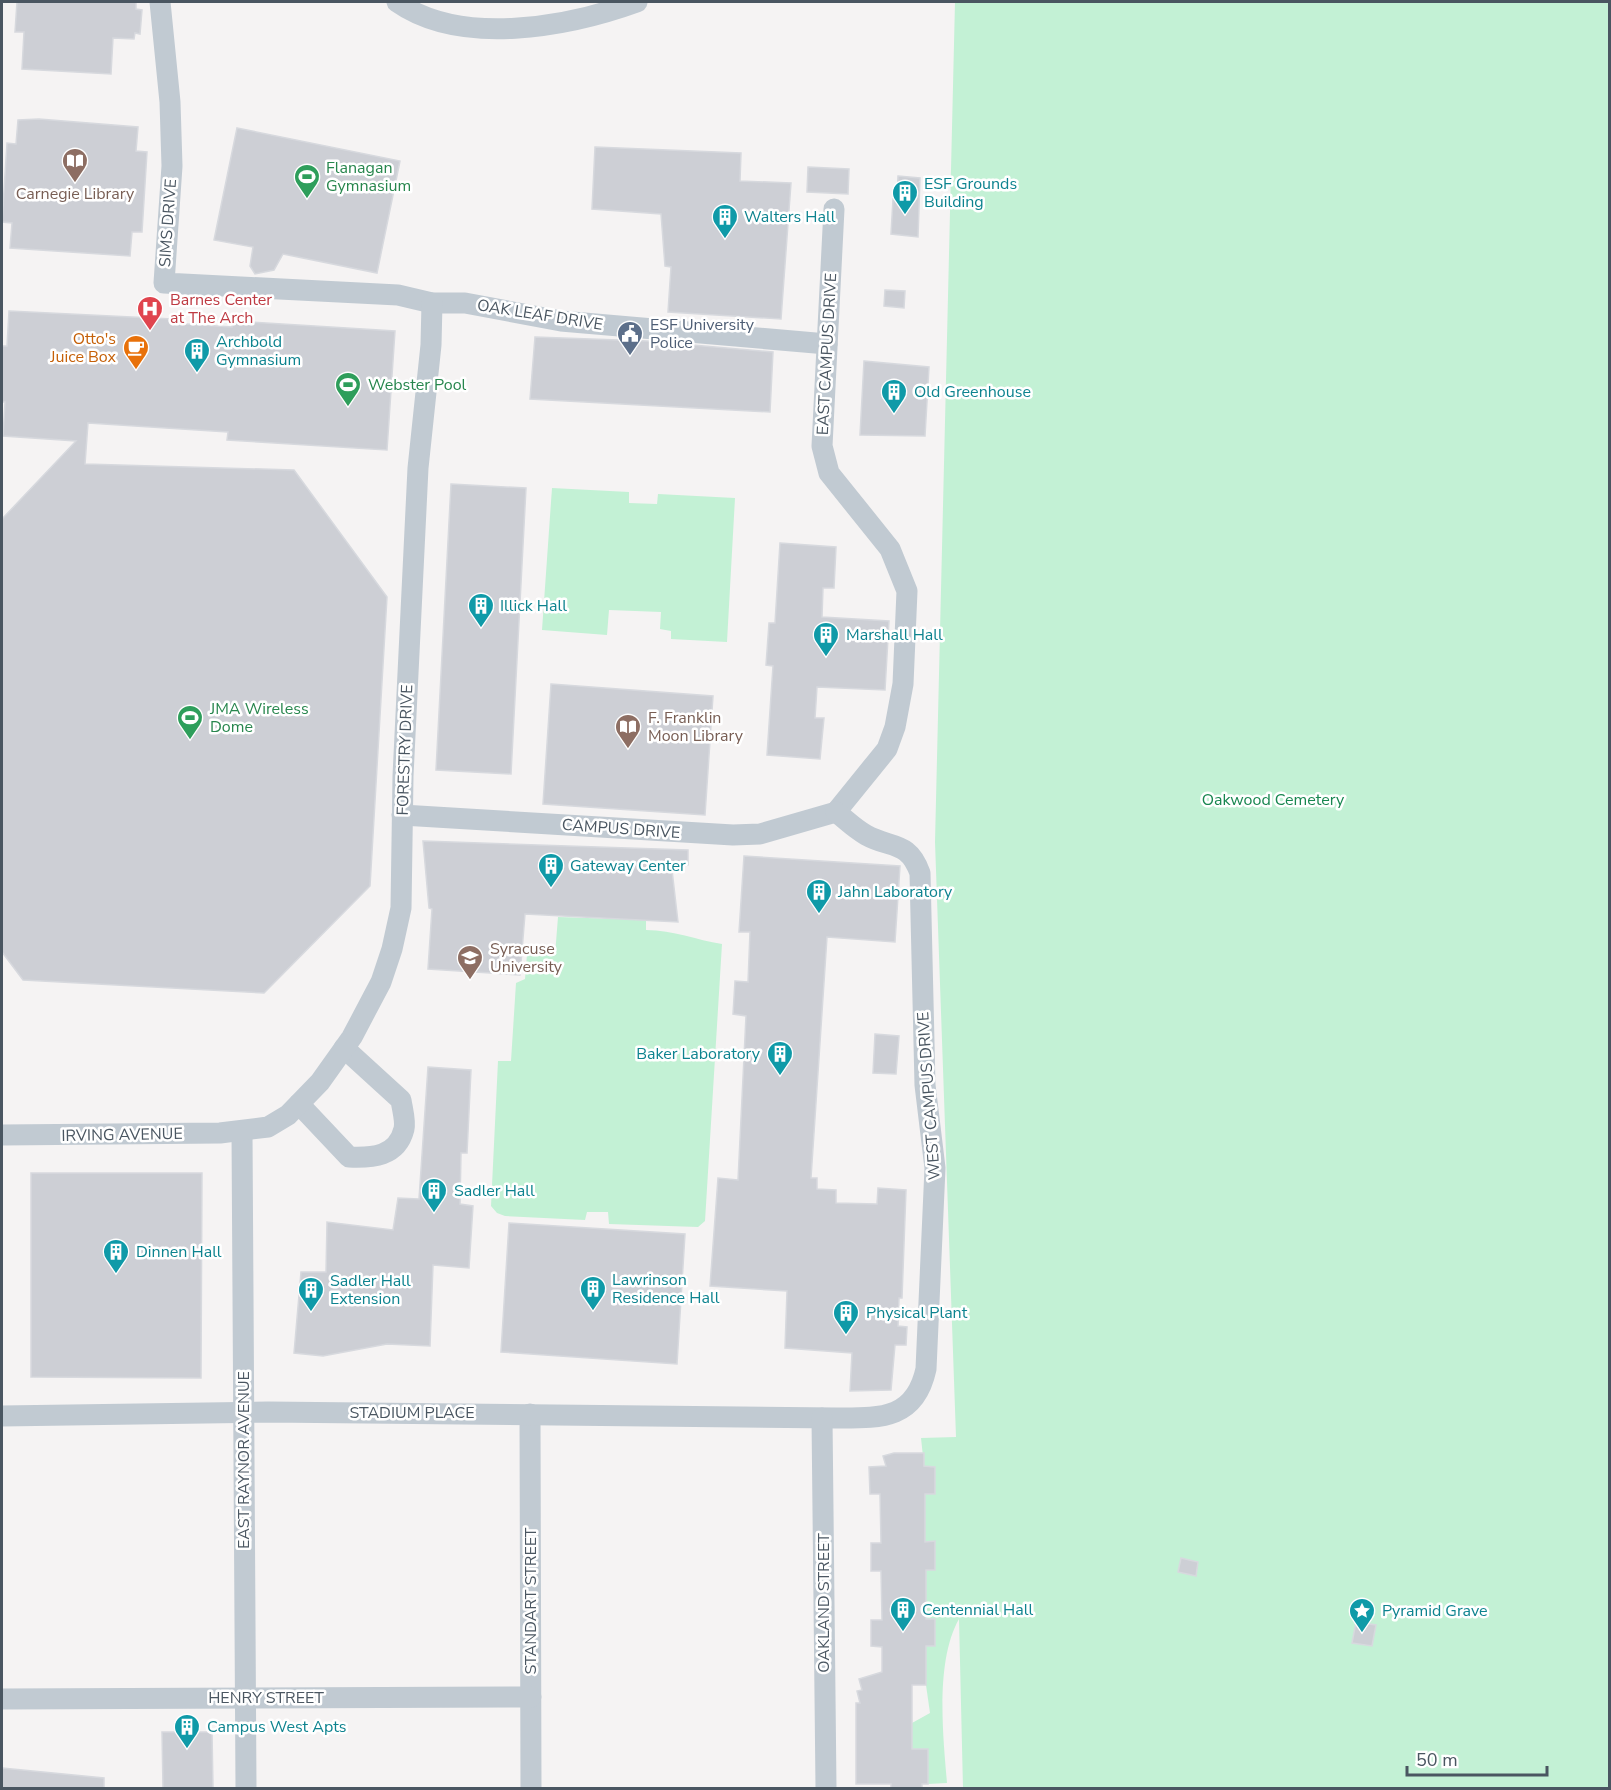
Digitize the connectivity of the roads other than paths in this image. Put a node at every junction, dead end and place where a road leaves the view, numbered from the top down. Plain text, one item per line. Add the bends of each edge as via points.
1 (160, 2) edge
2 (397, 2) edge
3 (637, 2) edge
4 (834, 209) dead end
5 (432, 303) junction
6 (827, 344) junction
7 (836, 812) junction
8 (402, 815) junction
9 (344, 1048) junction
10 (299, 1104) junction
11 (242, 1132) junction
12 (2, 1135) edge
13 (244, 1413) junction
14 (530, 1414) junction
15 (2, 1416) edge
16 (822, 1418) junction
17 (531, 1697) junction
18 (246, 1698) junction
19 (2, 1699) edge
20 (246, 1788) edge
21 (531, 1788) edge
22 (826, 1788) edge

1 - 5 street, SIMS DRIVE via 170,102 171,166 164,283 398,295
2 - 3 street via 430,21 463,27 572,22
4 - 6 street, EAST CAMPUS DRIVE
5 - 6 street, OAK LEAF DRIVE via 465,303 561,321
5 - 8 street, FORESTRY DRIVE via 418,468
6 - 7 street, EAST CAMPUS DRIVE via 822,446 829,472 890,549 907,591 903,684 895,727 887,749
7 - 8 street, CAMPUS DRIVE via 760,834 733,836
7 - 16 street, WEST CAMPUS DRIVE via 866,835 900,846 915,859 920,873 925,1085 935,1178 923,1386 911,1403 894,1414 877,1418
8 - 9 street, FORESTRY DRIVE via 401,908 392,949 381,981
9 - 10 street, FORESTRY DRIVE
9 - 10 street via 401,1100 404,1128 394,1147 376,1158 349,1157
10 - 11 street, FORESTRY DRIVE via 276,1123
11 - 12 street, IRVING AVENUE
11 - 13 street, EAST RAYNOR AVENUE
13 - 14 street, STADIUM PLACE
13 - 15 street, STADIUM PLACE
13 - 18 street, EAST RAYNOR AVENUE
14 - 16 street, STADIUM PLACE
14 - 17 street, STANDART STREET
16 - 22 street, OAKLAND STREET
17 - 18 street, HENRY STREET
17 - 21 street, STANDART STREET
18 - 19 street, HENRY STREET
18 - 20 street, EAST RAYNOR AVENUE

